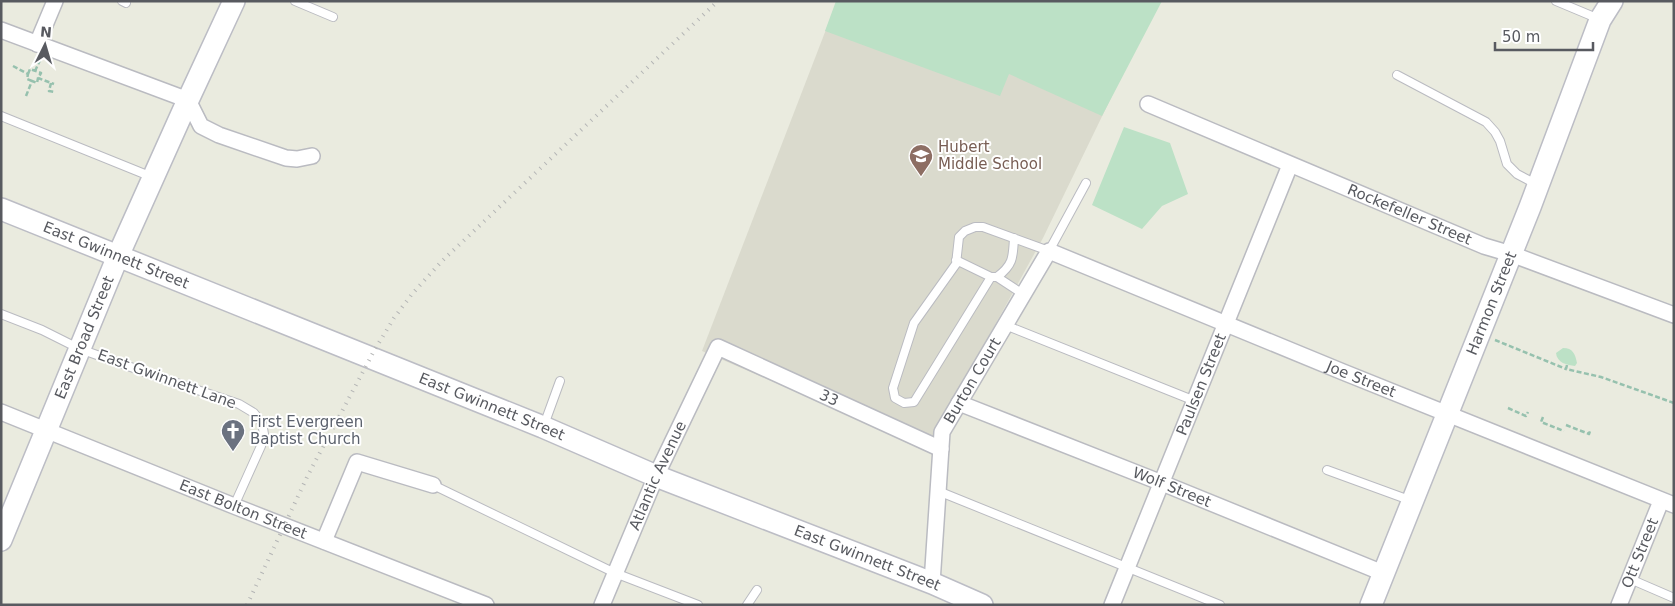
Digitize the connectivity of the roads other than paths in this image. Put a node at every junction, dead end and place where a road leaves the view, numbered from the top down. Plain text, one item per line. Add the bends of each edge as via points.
1 (55, 1) edge
2 (234, 1) edge
3 (295, 1) edge
4 (1556, 1) edge
5 (1612, 1) edge
6 (334, 17) dead end
7 (1600, 20) junction
8 (1, 30) edge
9 (37, 44) junction
10 (1397, 76) dead end
11 (188, 100) junction
12 (1148, 104) dead end
13 (1, 116) edge
14 (312, 156) dead end
15 (1290, 166) junction
16 (154, 178) junction
17 (1086, 183) dead end
18 (1538, 185) junction
19 (1, 209) edge
20 (1014, 238) junction
21 (1049, 251) junction
22 (1511, 254) junction
23 (118, 256) junction
24 (956, 260) junction
25 (994, 277) junction
26 (1023, 294) junction
27 (1, 314) edge
28 (1674, 315) edge
29 (1226, 324) junction
30 (1005, 325) junction
31 (718, 347) joint
32 (80, 349) junction
33 (560, 381) dead end
34 (1195, 400) junction
35 (959, 403) junction
36 (1, 412) edge
37 (1446, 413) junction
38 (543, 427) junction
39 (47, 430) junction
40 (941, 449) junction
41 (1327, 470) dead end
42 (656, 476) junction
43 (1162, 483) junction
44 (433, 485) joint
45 (938, 491) junction
46 (1412, 501) junction
47 (1667, 503) edge
48 (234, 506) junction
49 (7, 512) edge
50 (1, 540) edge
51 (324, 541) junction
52 (1128, 567) junction
53 (616, 573) junction
54 (1383, 573) junction
55 (1630, 579) junction
56 (932, 583) junction
57 (756, 590) dead end
58 (1674, 598) edge
59 (483, 604) edge
60 (602, 605) edge
61 (698, 605) edge
62 (747, 605) edge
63 (982, 605) edge
64 (1112, 605) edge
65 (1220, 605) edge
66 (1371, 605) edge
67 (1619, 605) edge

1 - 9 street
2 - 11 main road, East Broad Street
3 - 6 lane
4 - 7 lane
5 - 7 main road, Harmon Street
7 - 18 main road, Harmon Street
8 - 9 street
9 - 11 street
10 - 18 lane via 1486,122 1500,141 1507,164 1517,174
11 - 14 street via 201,126 219,135 286,158
11 - 16 main road, East Broad Street
12 - 15 street, Rockefeller Street
13 - 16 lane
15 - 22 street, Rockefeller Street via 1484,246
15 - 29 street, Paulsen Street
16 - 23 main road, East Broad Street
17 - 21 lane
18 - 22 main road, Harmon Street
19 - 23 main road, East Gwinnett Street
20 - 21 lane
20 - 24 lane via 975,227 959,237
20 - 25 lane via 1010,266
21 - 26 street, Burton Court
21 - 29 street, Joe Street
22 - 28 street, Rockefeller Street
22 - 37 main road, Harmon Street
23 - 32 main road, East Broad Street
23 - 38 main road, East Gwinnett Street
24 - 25 lane
24 - 25 lane via 914,323 893,388 895,398 904,403 914,402
25 - 26 lane
26 - 30 street, Burton Court
27 - 32 lane, East Gwinnett Lane
29 - 34 street, Paulsen Street
29 - 37 street, Joe Street
30 - 34 lane
30 - 35 street, Burton Court
31 - 40 street, 33
31 - 42 street, Atlantic Avenue
32 - 39 main road, East Broad Street
32 - 48 lane, East Gwinnett Lane via 239,404 254,413 262,423 264,434
33 - 38 lane
34 - 43 street, Paulsen Street
35 - 40 street, Burton Court via 942,432
35 - 43 street, Wolf Street
36 - 39 street, East Bolton Street
37 - 46 main road, Harmon Street
37 - 47 street, Joe Street
38 - 42 main road, East Gwinnett Street
39 - 48 street, East Bolton Street
39 - 49 main road, East Broad Street
40 - 45 street, Burton Court
41 - 46 lane
42 - 53 street, Atlantic Avenue
42 - 56 main road, East Gwinnett Street
43 - 52 street, Paulsen Street
43 - 54 street, Wolf Street
44 - 51 street via 357,462
44 - 53 lane
45 - 52 lane
45 - 56 street, Burton Court
46 - 54 main road, Harmon Street
47 - 55 street, Ott Street
48 - 51 street, East Bolton Street
49 - 50 main road, East Broad Street
51 - 59 street, East Bolton Street
52 - 64 street, Paulsen Street
52 - 65 lane
53 - 60 street, Atlantic Avenue
53 - 61 lane
54 - 66 main road, Harmon Street
55 - 58 lane
55 - 67 street, Ott Street
56 - 63 main road, East Gwinnett Street
57 - 62 lane

